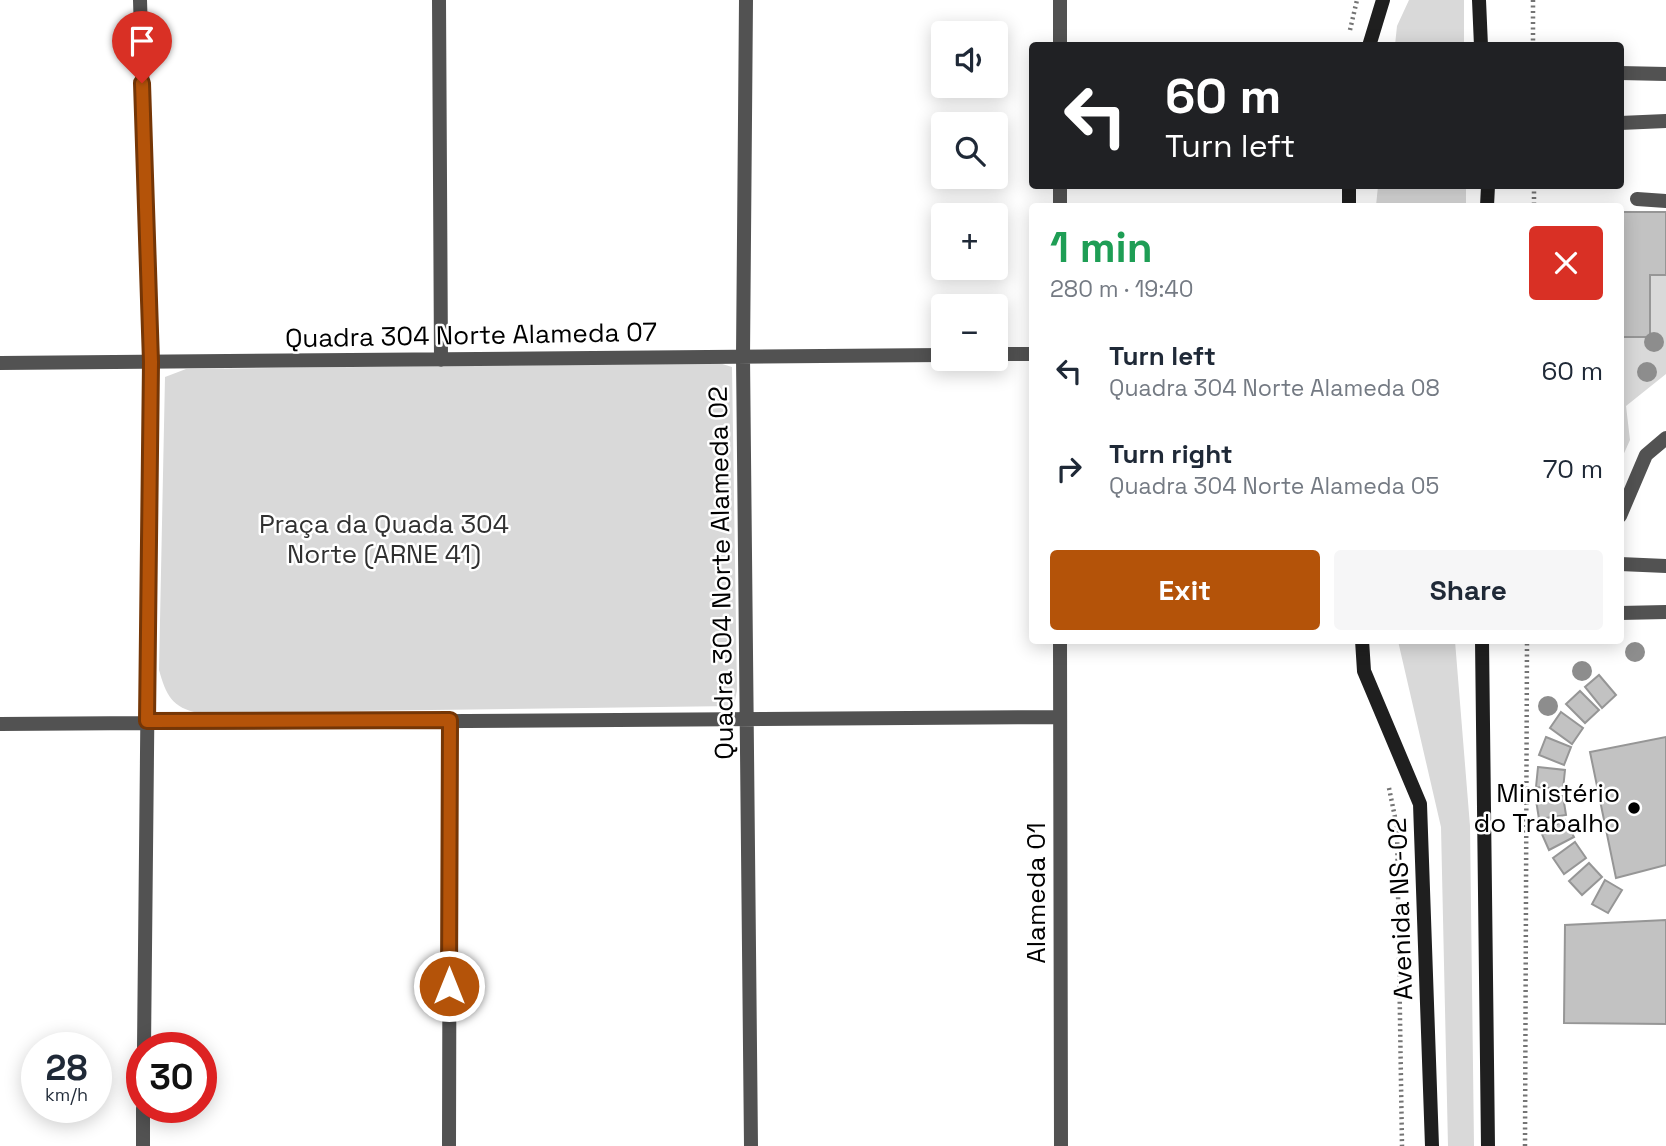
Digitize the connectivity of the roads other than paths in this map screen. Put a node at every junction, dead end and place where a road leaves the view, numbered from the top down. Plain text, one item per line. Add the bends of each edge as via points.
1 (140, 0) edge
2 (439, 0) edge
3 (746, 0) edge
4 (1060, 0) edge
5 (1383, 0) edge
6 (1479, 0) edge
7 (1060, 42) edge
8 (1370, 42) edge
9 (1481, 42) edge
10 (1624, 73) edge
11 (1666, 74) edge
12 (1666, 121) edge
13 (1624, 123) edge
14 (1637, 200) dead end
15 (1666, 201) edge
16 (1008, 354) edge
17 (1029, 354) edge
18 (931, 355) edge
19 (743, 357) junction
20 (441, 359) junction
21 (151, 362) junction
22 (0, 363) edge
23 (1666, 438) edge
24 (1624, 507) edge
25 (1624, 564) edge
26 (1666, 566) edge
27 (1666, 612) edge
28 (1624, 613) edge
29 (1060, 644) edge
30 (1362, 644) edge
31 (1482, 644) edge
32 (1060, 717) junction
33 (746, 718) junction
34 (450, 720) junction
35 (147, 721) junction
36 (0, 724) edge
37 (144, 1032) edge
38 (143, 1123) edge
39 (143, 1146) edge
40 (449, 1146) edge
41 (751, 1146) edge
42 (1060, 1146) edge
43 (1432, 1146) edge
44 (1488, 1146) edge

1 - 21 street
2 - 20 street
3 - 19 street, Quadra 304 Norte Alameda 02
4 - 7 street
5 - 8 street
6 - 9 street
10 - 11 street
12 - 13 street
14 - 15 street
16 - 17 street
18 - 19 street, Quadra 304 Norte Alameda 07
19 - 20 street, Quadra 304 Norte Alameda 07
19 - 33 street, Quadra 304 Norte Alameda 02
20 - 21 street, Quadra 304 Norte Alameda 07
21 - 22 street, Quadra 304 Norte Alameda 07
21 - 35 street
23 - 24 street via 1646,455
25 - 26 street
27 - 28 street
29 - 32 street, Alameda 01
30 - 43 street, Avenida NS-02 via 1364,671 1420,804
31 - 44 street
32 - 33 street
32 - 42 street, Alameda 01
33 - 34 street
33 - 41 street, Quadra 304 Norte Alameda 02
34 - 35 street
34 - 40 street
35 - 36 street
35 - 37 street
38 - 39 street

